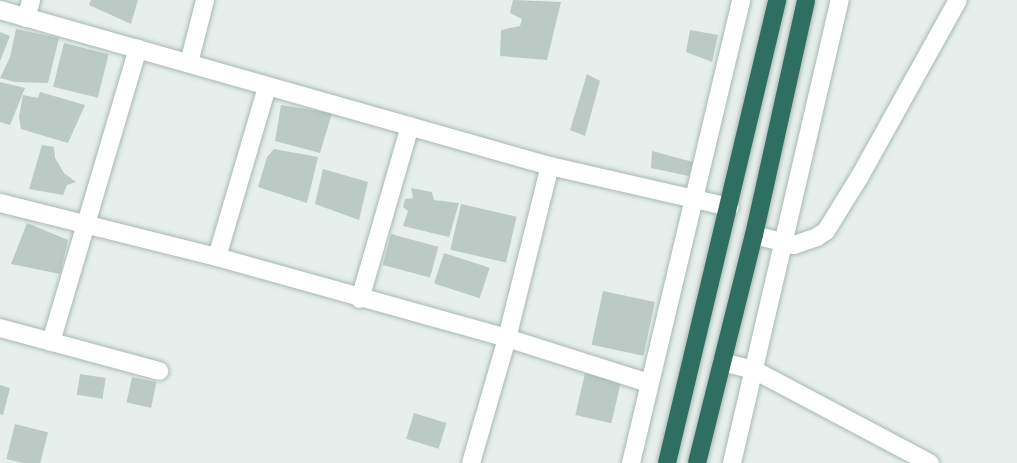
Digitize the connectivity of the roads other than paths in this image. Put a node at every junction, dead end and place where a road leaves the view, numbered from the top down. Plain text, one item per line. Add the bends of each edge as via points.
1 (205, 0) edge
2 (741, 0) edge
3 (777, 0) edge
4 (807, 0) edge
5 (840, 0) edge
6 (958, 0) edge
7 (28, 9) edge
8 (0, 10) edge
9 (138, 49) junction
10 (189, 63) junction
11 (267, 87) junction
12 (410, 126) junction
13 (550, 166) junction
14 (693, 198) junction
15 (0, 203) edge
16 (729, 207) junction
17 (87, 226) junction
18 (754, 235) junction
19 (784, 244) junction
20 (217, 257) junction
21 (360, 299) junction
22 (0, 328) edge
23 (507, 338) junction
24 (51, 342) junction
25 (722, 363) junction
26 (754, 370) junction
27 (159, 371) dead end
28 (649, 383) junction
29 (471, 463) edge
30 (631, 463) edge
31 (667, 463) edge
32 (697, 463) edge
33 (732, 463) edge
34 (930, 463) edge

1 - 10 street
2 - 14 street
3 - 16 highway
4 - 18 highway
5 - 19 street
6 - 19 street via 826,231 794,245
7 - 8 street
7 - 9 street
9 - 10 street
9 - 17 street
10 - 11 street
11 - 12 street
11 - 20 street
12 - 13 street
12 - 21 street
13 - 14 street
13 - 23 street
14 - 16 street
14 - 28 street
15 - 17 street
16 - 31 highway
17 - 20 street
17 - 24 street
18 - 19 street
18 - 25 highway
19 - 26 street
20 - 21 street
21 - 23 street
22 - 24 street
23 - 28 street
23 - 29 street
24 - 27 street
25 - 26 street
25 - 32 highway
26 - 33 street
26 - 34 street
28 - 30 street

